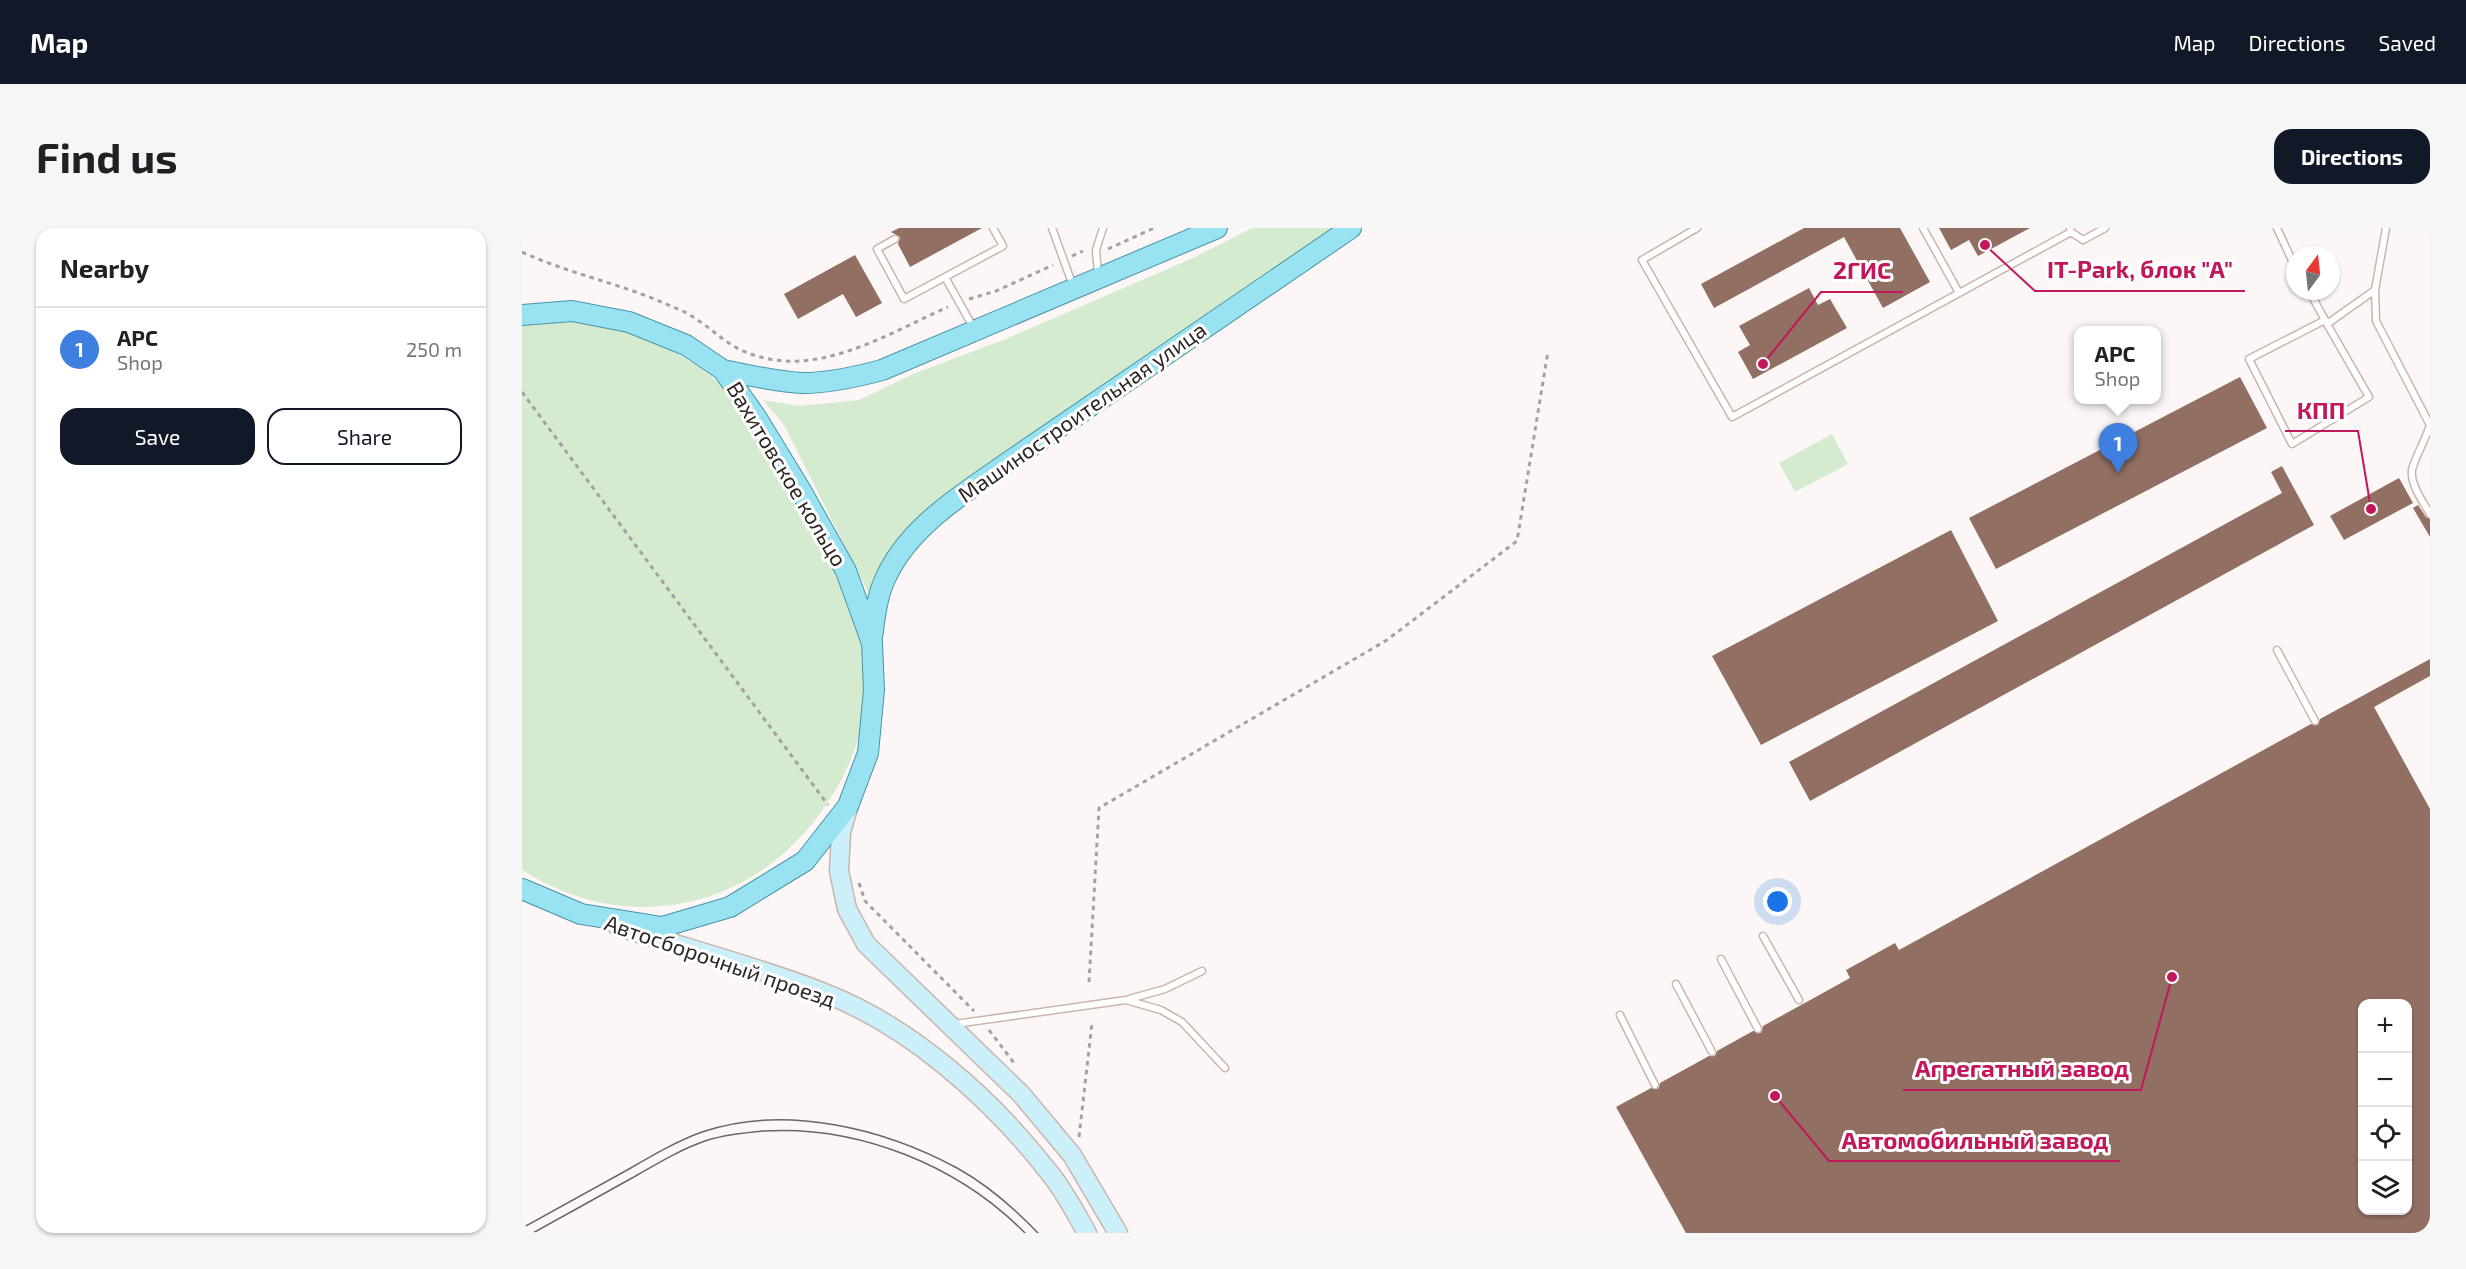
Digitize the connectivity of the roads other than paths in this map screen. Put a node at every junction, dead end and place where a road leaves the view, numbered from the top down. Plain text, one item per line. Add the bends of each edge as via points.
1 (993, 228) edge
2 (1052, 228) edge
3 (1103, 228) edge
4 (1217, 228) edge
5 (1352, 228) edge
6 (1697, 228) edge
7 (1923, 228) edge
8 (2105, 228) edge
9 (2277, 228) edge
10 (2386, 228) edge
11 (2071, 230) edge
12 (895, 239) dead end
13 (2286, 248) edge
14 (945, 277) junction
15 (1098, 280) junction
16 (1074, 290) junction
17 (2375, 290) junction
18 (1958, 291) junction
19 (2313, 300) edge
20 (522, 305) edge
21 (572, 311) junction
22 (522, 315) edge
23 (2326, 322) junction
24 (975, 331) junction
25 (723, 370) junction
26 (2430, 514) edge
27 (872, 643) junction
28 (2277, 650) dead end
29 (2315, 721) dead end
30 (843, 812) junction
31 (522, 888) edge
32 (581, 915) junction
33 (1762, 936) dead end
34 (1720, 959) dead end
35 (1202, 971) dead end
36 (1676, 984) dead end
37 (1126, 1000) junction
38 (1799, 1000) dead end
39 (1620, 1015) dead end
40 (949, 1025) junction
41 (1758, 1029) dead end
42 (1712, 1052) dead end
43 (1225, 1068) dead end
44 (1655, 1085) dead end
45 (1087, 1233) edge
46 (1118, 1233) edge

1 - 14 lane via 1003,246
2 - 16 lane
3 - 15 lane via 1096,250
4 - 15 main road
5 - 27 main road, Машиностроительная улица via 951,502 903,549 886,575 876,607
6 - 18 lane via 1642,260 1732,417
7 - 18 lane
8 - 11 lane via 2083,240
9 - 13 lane
10 - 17 lane
11 - 18 lane
12 - 14 lane via 877,249 904,299
14 - 24 lane
15 - 16 main road
16 - 24 main road
17 - 23 lane
17 - 26 lane via 2376,321 2430,425 2412,470 2416,489
19 - 23 lane
20 - 21 street
21 - 22 main road, Вахитовское кольцо
21 - 25 main road, Вахитовское кольцо via 629,322 686,345
23 - 23 lane via 2369,397 2292,444 2249,359
24 - 25 main road via 882,370 844,379 802,382
25 - 27 main road, Вахитовское кольцо via 800,489 846,571
27 - 30 main road, Вахитовское кольцо via 874,690 868,753
28 - 29 lane
30 - 32 main road, Вахитовское кольцо via 805,861 730,907 662,927
30 - 40 street via 839,871 848,909 866,944
31 - 32 main road, Вахитовское кольцо
32 - 45 street, Автосборочный проезд via 823,992 888,1024 1002,1117 1058,1184
33 - 38 lane
34 - 41 lane
35 - 37 lane via 1165,989
36 - 42 lane
37 - 40 lane
37 - 43 lane via 1161,1010 1182,1022
39 - 44 lane
40 - 46 street via 1021,1094 1072,1155

